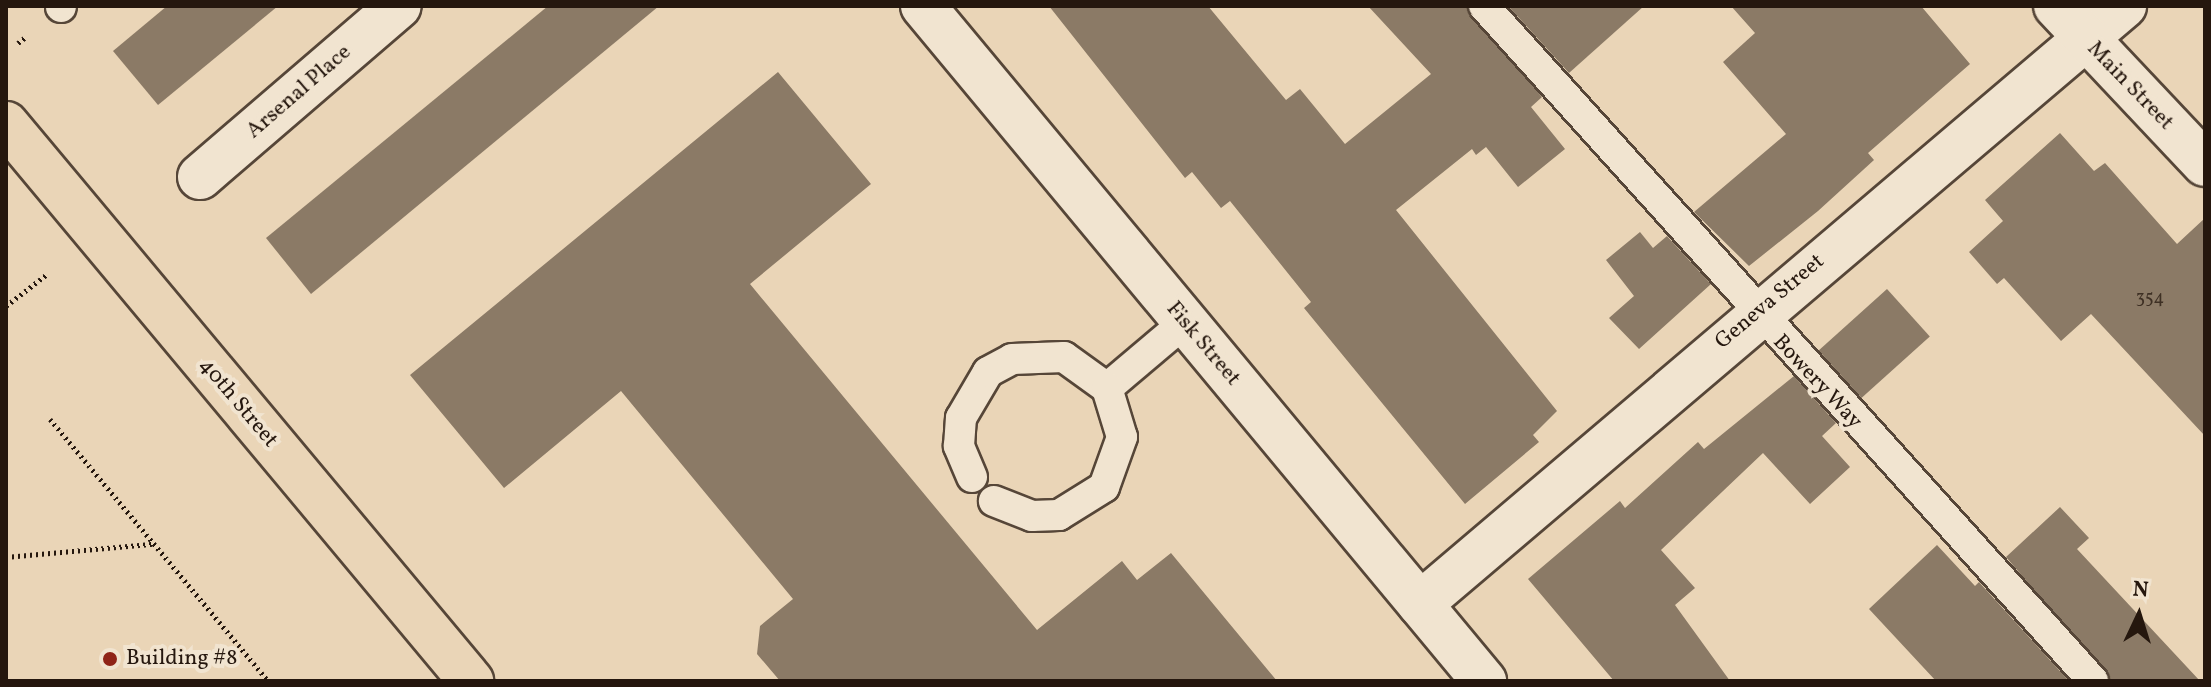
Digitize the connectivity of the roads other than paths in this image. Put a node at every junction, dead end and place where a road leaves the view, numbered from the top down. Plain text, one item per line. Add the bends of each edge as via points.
1 (399, 6) edge
2 (923, 6) edge
3 (1484, 6) edge
4 (2056, 6) edge
5 (2124, 6) edge
6 (2085, 39) junction
7 (6, 124) edge
8 (2205, 164) edge
9 (200, 177) dead end
10 (1755, 314) junction
11 (1185, 322) junction
12 (1107, 388) junction
13 (972, 477) dead end
14 (994, 501) dead end
15 (1420, 604) junction
16 (471, 681) edge
17 (1484, 681) edge
18 (2093, 681) edge

1 - 9 street, Arsenal Place
2 - 11 street, Fisk Street
3 - 10 lane, Bowery Way
4 - 6 street, Main Street
5 - 6 street, Geneva Street
6 - 8 street, Main Street
6 - 10 street, Geneva Street
7 - 16 main road, 40th Street
10 - 15 street, Geneva Street
10 - 18 lane, Bowery Way
11 - 12 lane
11 - 15 street, Fisk Street
12 - 13 lane via 1064,357 1012,359 988,372 961,418 959,446
12 - 14 lane via 1122,437 1104,487 1059,515 1032,516
15 - 17 street, Fisk Street

